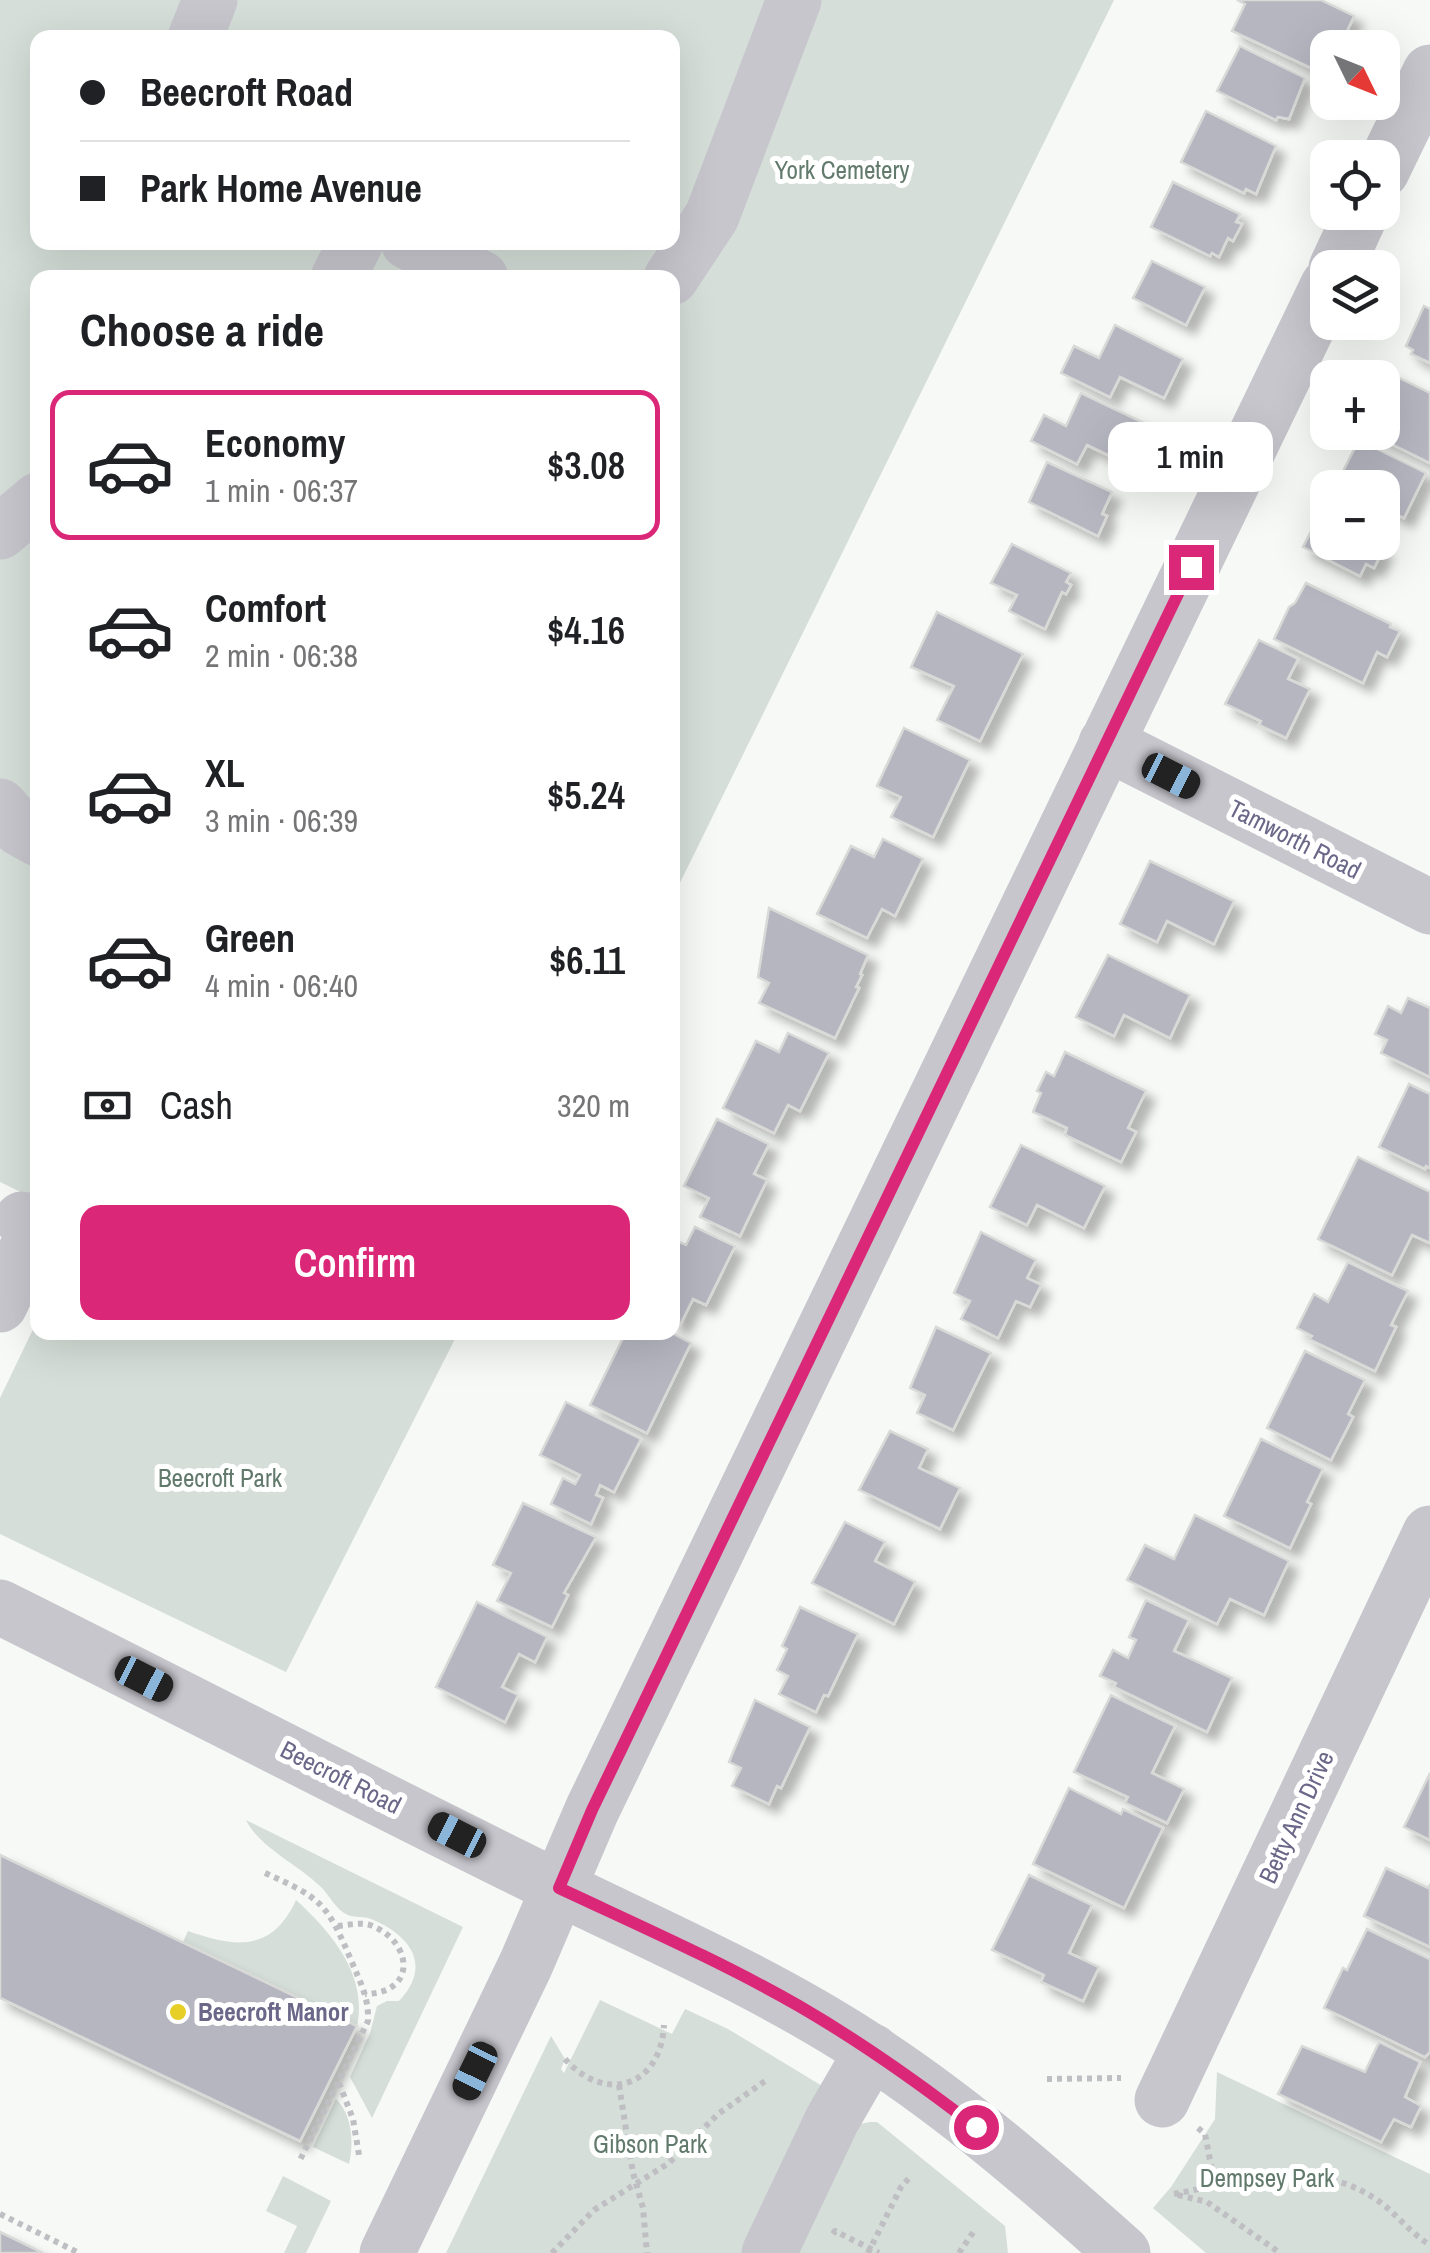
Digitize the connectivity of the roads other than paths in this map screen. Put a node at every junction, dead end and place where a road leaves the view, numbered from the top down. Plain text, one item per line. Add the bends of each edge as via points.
1 (210, 0) edge
2 (794, 0) edge
3 (199, 30) edge
4 (1430, 72) edge
5 (1397, 140) edge
6 (424, 250) edge
7 (465, 270) edge
8 (676, 270) edge
9 (1310, 322) edge
10 (30, 507) edge
11 (0, 532) edge
12 (1106, 744) junction
13 (0, 806) edge
14 (30, 834) edge
15 (1430, 906) edge
16 (22, 1218) dead end
17 (30, 1226) edge
18 (30, 1241) edge
19 (0, 1305) edge
20 (1430, 1533) edge
21 (0, 1607) edge
22 (559, 1888) junction
23 (872, 2051) junction
24 (1162, 2100) road end
25 (386, 2253) edge
26 (769, 2253) edge
27 (1123, 2253) edge

1 - 3 street
2 - 8 street via 712,216
4 - 5 street
6 - 7 street
9 - 12 street
10 - 11 street
12 - 15 street, Tamworth Road
12 - 22 street
13 - 14 street
16 - 17 street
18 - 19 street
20 - 24 street, Betty Ann Drive
21 - 22 street, Beecroft Road
22 - 23 street, Beecroft Road via 744,1976
22 - 25 street
23 - 26 street
23 - 27 street, Beecroft Road via 1026,2168

